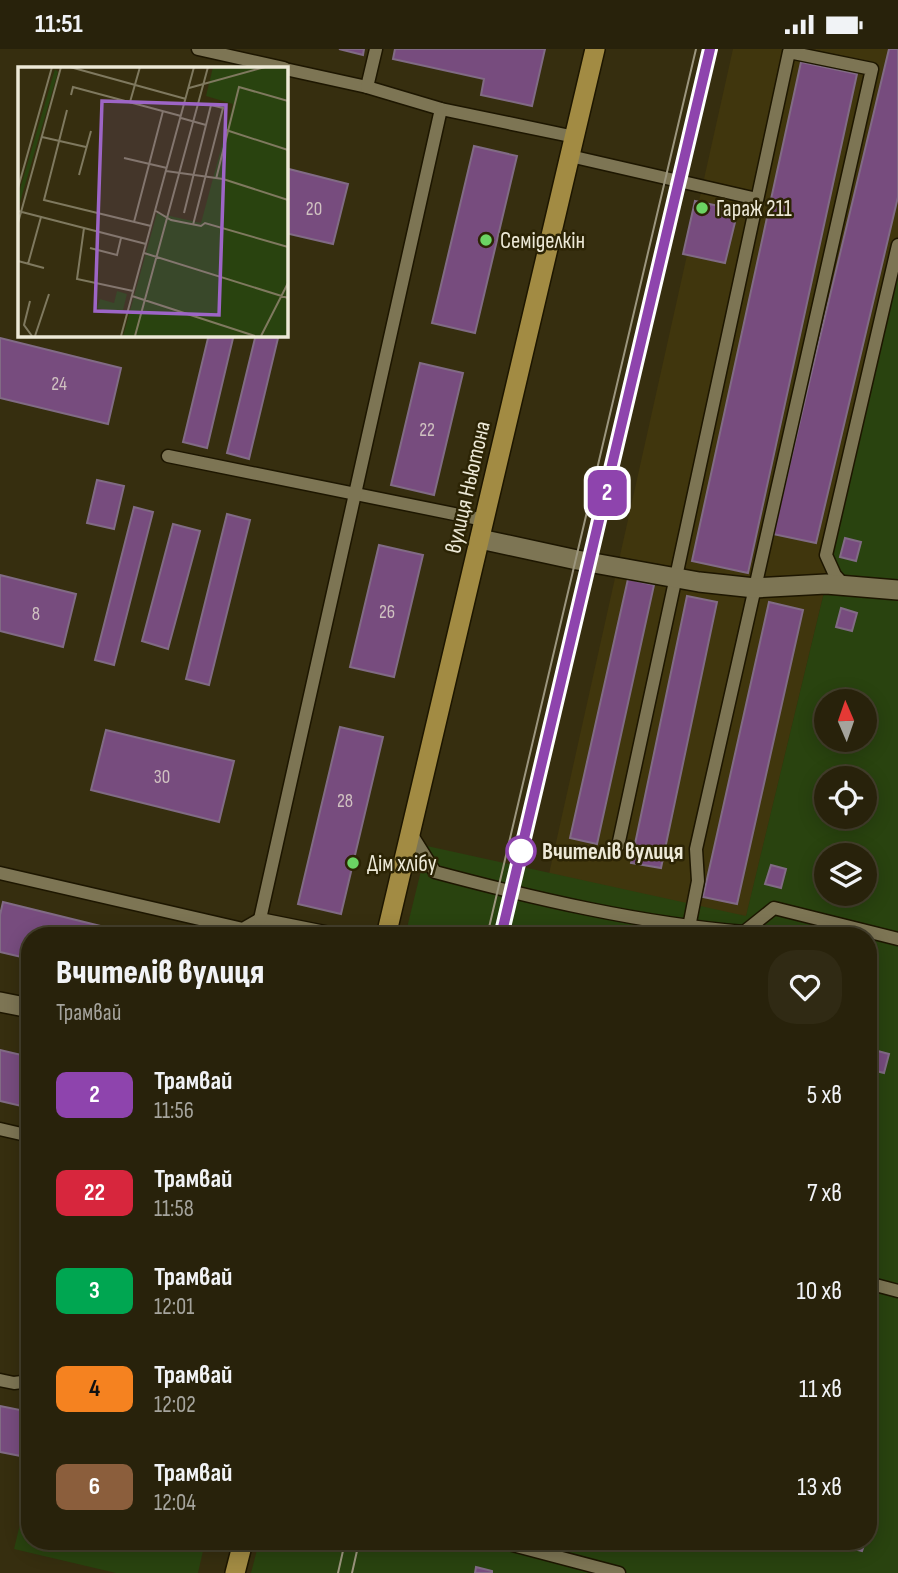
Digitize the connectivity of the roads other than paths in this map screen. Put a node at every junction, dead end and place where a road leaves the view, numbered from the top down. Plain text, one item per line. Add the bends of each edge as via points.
1 (201, 49) edge
2 (376, 49) edge
3 (595, 49) edge
4 (281, 67) edge
5 (287, 68) edge
6 (367, 87) junction
7 (441, 109) junction
8 (572, 147) junction
9 (757, 199) junction
10 (898, 246) edge
11 (168, 456) dead end
12 (355, 494) junction
13 (482, 530) junction
14 (676, 578) junction
15 (844, 585) junction
16 (755, 588) junction
17 (898, 590) edge
18 (410, 832) junction
19 (618, 846) dead end
20 (0, 873) edge
21 (260, 919) junction
22 (234, 927) edge
23 (246, 927) edge
24 (300, 927) edge
25 (388, 927) edge
26 (689, 927) joint
27 (750, 927) edge
28 (850, 927) edge
29 (877, 934) edge
30 (898, 939) edge
31 (0, 1002) edge
32 (21, 1006) edge
33 (0, 1129) edge
34 (21, 1134) edge
35 (877, 1285) edge
36 (898, 1291) edge
37 (0, 1380) edge
38 (21, 1382) edge
39 (241, 1550) edge
40 (531, 1550) edge
41 (235, 1573) edge
42 (619, 1573) edge

1 - 4 lane
2 - 6 lane
3 - 8 main road, вулиця Ньютона
5 - 6 lane
6 - 7 lane
7 - 8 lane
7 - 12 lane
8 - 9 lane
8 - 13 main road, вулиця Ньютона
9 - 14 lane
9 - 16 lane via 789,52 872,69
10 - 15 lane via 825,555
11 - 12 lane
12 - 13 lane
12 - 21 lane
13 - 14 street
13 - 18 main road, вулиця Ньютона
14 - 16 street
14 - 19 lane
15 - 16 street
15 - 17 street
16 - 26 lane via 696,849 698,881
18 - 25 main road, вулиця Ньютона
18 - 26 lane via 435,872 524,896
20 - 22 lane
21 - 23 lane
21 - 24 lane
27 - 28 lane via 774,908
29 - 30 lane
31 - 32 street
33 - 34 lane
35 - 36 lane
37 - 38 lane
39 - 41 main road
40 - 42 lane

